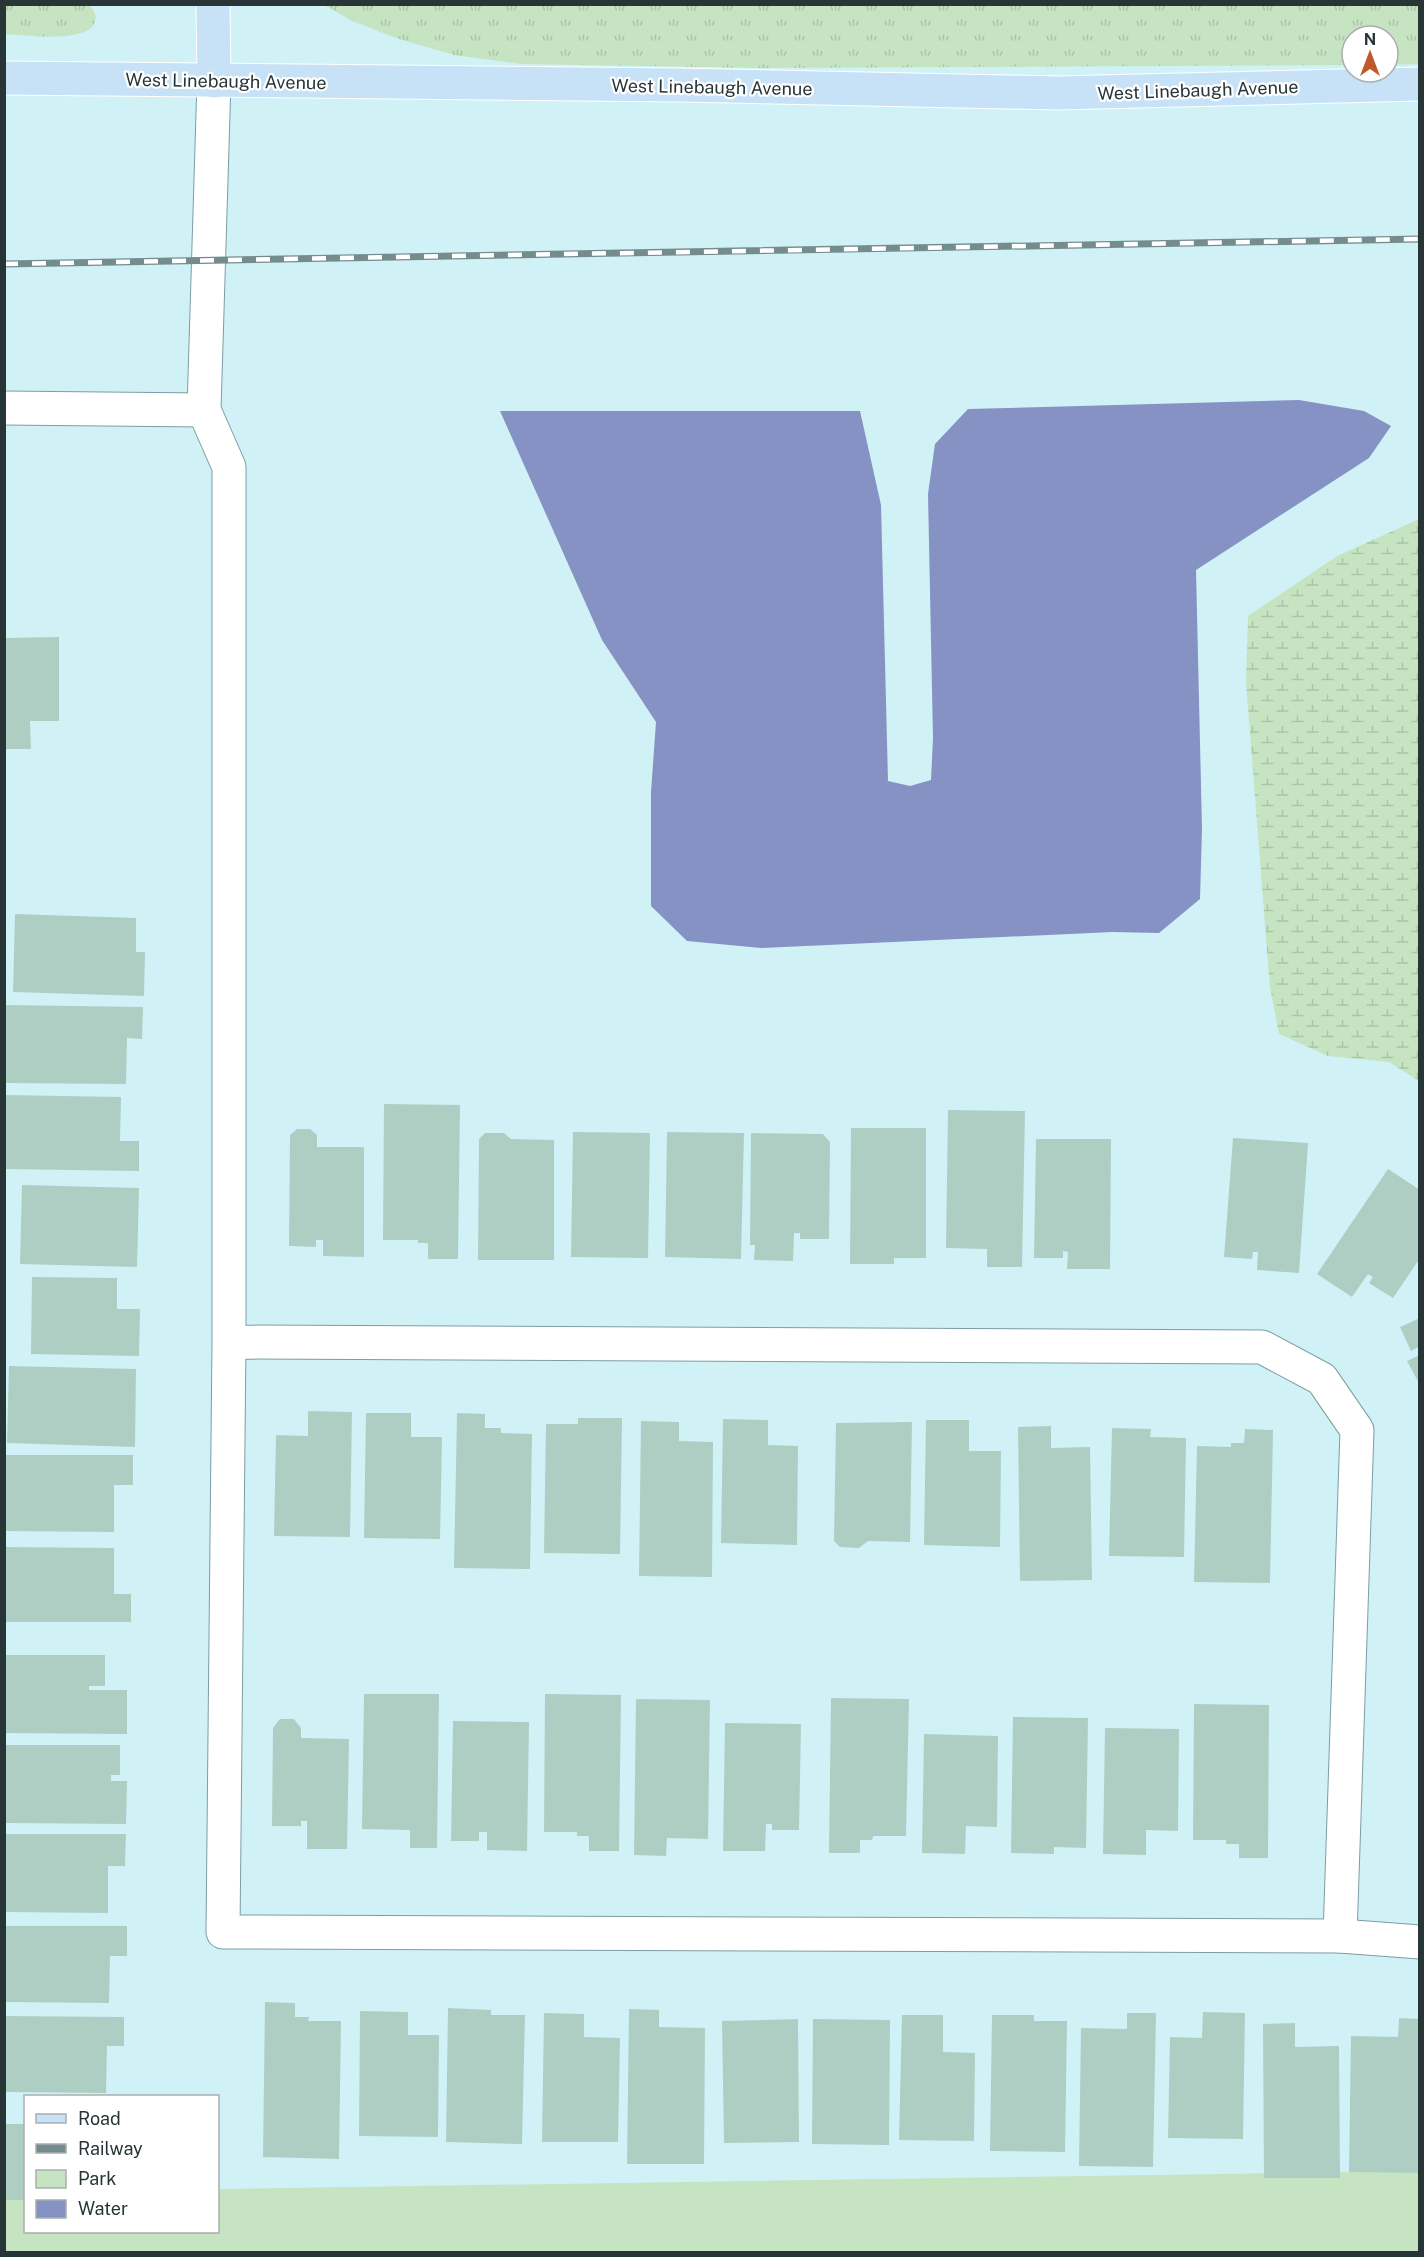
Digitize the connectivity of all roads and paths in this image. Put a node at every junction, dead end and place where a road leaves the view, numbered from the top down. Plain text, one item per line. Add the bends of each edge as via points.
1 (213, 4) edge
2 (4, 78) edge
3 (214, 81) junction
4 (1419, 84) edge
5 (4, 408) edge
6 (204, 410) junction
7 (229, 1342) junction
8 (1340, 1936) junction
9 (1419, 1942) edge

1 - 3 main road
2 - 3 main road, West Linebaugh Avenue
3 - 4 main road, West Linebaugh Avenue via 1058,93
3 - 6 lane
5 - 6 lane
6 - 7 lane via 229,467
7 - 8 lane via 1262,1347 1322,1379 1357,1430
7 - 8 lane via 223,1932
8 - 9 lane

